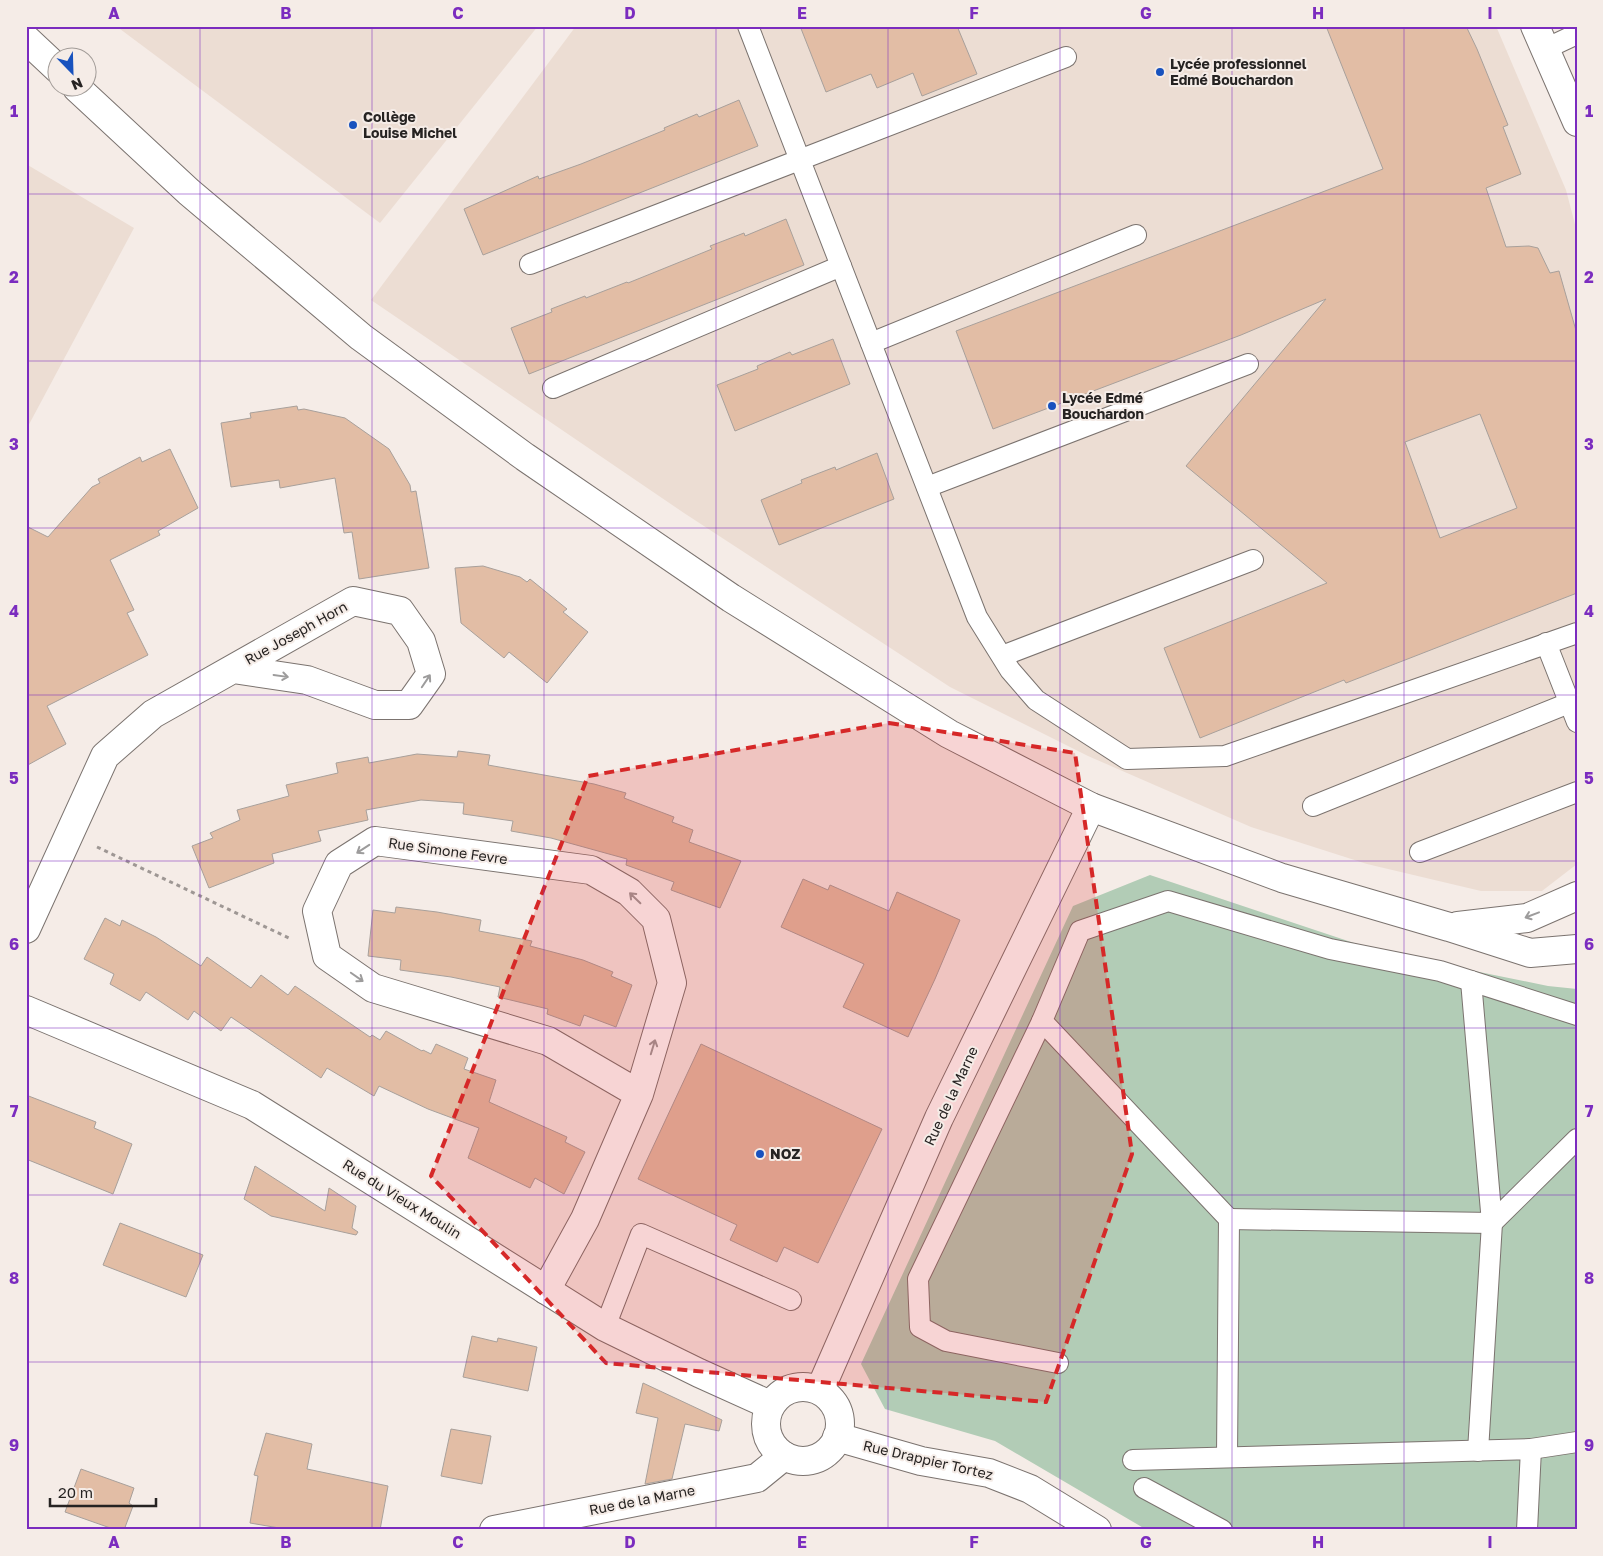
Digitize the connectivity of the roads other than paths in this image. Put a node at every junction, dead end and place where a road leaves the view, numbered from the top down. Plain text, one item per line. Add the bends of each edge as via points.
1 (748, 26) edge
2 (1577, 34) edge
3 (1540, 38) edge
4 (26, 39) edge
5 (1066, 57) dead end
6 (48, 60) edge
7 (88, 98) edge
8 (1577, 122) edge
9 (800, 160) junction
10 (1136, 235) dead end
11 (530, 264) dead end
12 (841, 266) junction
13 (871, 343) junction
14 (1248, 364) dead end
15 (553, 388) dead end
16 (927, 486) junction
17 (1253, 560) dead end
18 (1577, 632) edge
19 (1546, 643) junction
20 (1002, 656) junction
21 (233, 669) junction
22 (1569, 703) junction
23 (1577, 722) edge
24 (1577, 792) edge
25 (1313, 806) dead end
26 (1091, 807) junction
27 (1420, 852) dead end
28 (1577, 896) edge
29 (1449, 927) junction
30 (26, 929) edge
31 (1577, 950) edge
32 (1471, 981) junction
33 (26, 1010) edge
34 (1577, 1015) edge
35 (1042, 1021) junction
36 (639, 1094) junction
37 (1577, 1139) edge
38 (1229, 1219) junction
39 (1492, 1222) junction
40 (546, 1290) junction
41 (791, 1300) dead end
42 (605, 1327) junction
43 (1058, 1363) dead end
44 (820, 1390) junction
45 (770, 1405) junction
46 (837, 1437) junction
47 (1577, 1442) edge
48 (1531, 1449) junction
49 (1478, 1451) junction
50 (784, 1456) junction
51 (1227, 1457) junction
52 (1133, 1460) dead end
53 (1144, 1488) dead end
54 (494, 1530) edge
55 (1096, 1530) edge
56 (1222, 1530) edge
57 (1526, 1530) edge

1 - 9 lane
2 - 3 lane
3 - 8 street
4 - 6 street
5 - 9 lane
7 - 26 street via 189,192 361,337 525,457 731,598 949,734
9 - 11 lane
9 - 12 lane
10 - 13 lane
12 - 13 lane
12 - 15 lane
13 - 16 lane
14 - 16 lane
16 - 20 lane via 977,617
17 - 20 lane
18 - 19 lane
19 - 20 lane via 1225,756 1127,759 1036,700
19 - 22 lane
21 -> 21 street, Rue Joseph Horn via 307,680 376,705 409,705 431,674 420,642 400,611 353,601
21 - 30 street, Rue Joseph Horn via 153,714 105,756
22 - 23 lane
22 - 25 lane
24 - 27 lane
26 - 29 street via 1282,878
26 - 44 street, Rue de la Marne via 939,1118
28 -> 29 street via 1526,918
29 - 31 street via 1530,954
32 - 34 lane
32 - 35 lane via 1440,971 1330,949 1168,901 1080,930
32 - 39 lane
33 - 40 street, Rue du Vieux Moulin via 252,1105
35 - 38 lane
35 - 43 lane via 918,1279 920,1327 946,1341
36 -> 36 street, Rue Simone Fevre via 672,983 656,918 629,892 591,870 375,841 339,864 317,911 328,956 373,988 548,1041
36 - 40 street, Rue Simone Fevre via 585,1219
37 - 39 lane
38 - 39 lane
38 - 51 lane
39 - 49 lane
40 - 42 street, Rue du Vieux Moulin
41 - 42 lane via 641,1234
42 - 45 street, Rue du Vieux Moulin
44 - 45 street via 810,1387 787,1390
44 - 46 street via 829,1397 839,1416
45 - 50 street via 766,1416 768,1439
46 - 50 street via 824,1454 815,1459 804,1461
46 - 55 street, Rue Drappier Tortez via 921,1461 989,1472 1030,1489
47 - 48 lane
48 - 49 lane
48 - 57 lane
49 - 51 lane
50 - 54 street, Rue de la Marne via 757,1478
51 - 52 lane
53 - 56 lane

